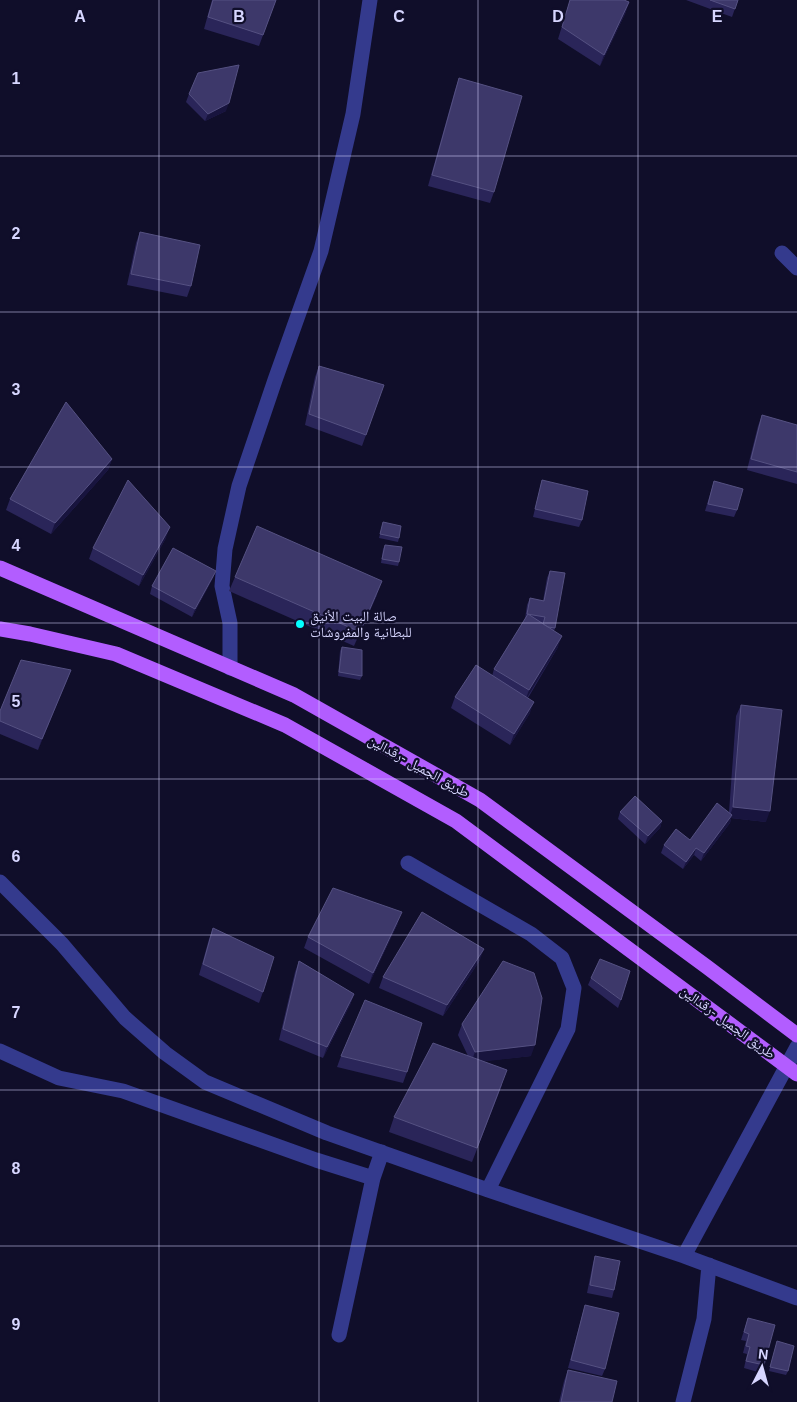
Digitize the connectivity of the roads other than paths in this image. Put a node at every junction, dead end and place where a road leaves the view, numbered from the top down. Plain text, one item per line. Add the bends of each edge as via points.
1 (370, 0) edge
2 (782, 253) dead end
3 (797, 268) edge
4 (0, 568) edge
5 (0, 629) edge
6 (230, 668) junction
7 (408, 862) dead end
8 (0, 882) edge
9 (797, 1035) edge
10 (797, 1047) edge
11 (0, 1051) edge
12 (792, 1070) edge
13 (382, 1152) junction
14 (373, 1178) junction
15 (488, 1190) junction
16 (684, 1256) junction
17 (709, 1265) junction
18 (797, 1298) edge
19 (339, 1335) dead end
20 (683, 1402) edge

1 - 6 street via 353,114 322,251 238,486 225,549 222,586 230,623
2 - 3 street
4 - 6 main road, طريق الجميل -رقدالين
5 - 12 main road, طريق الجميل -رقدالين via 116,654 286,725 456,821
6 - 9 main road, طريق الجميل -رقدالين via 294,695 480,800
7 - 15 street via 531,934 562,958 574,988 568,1029
8 - 13 street via 62,944 126,1018 204,1082
10 - 12 street
11 - 14 street via 59,1078 124,1091
12 - 16 street
13 - 14 street
13 - 15 street
14 - 19 street
15 - 16 street
16 - 17 street
17 - 18 street
17 - 20 street via 704,1319

